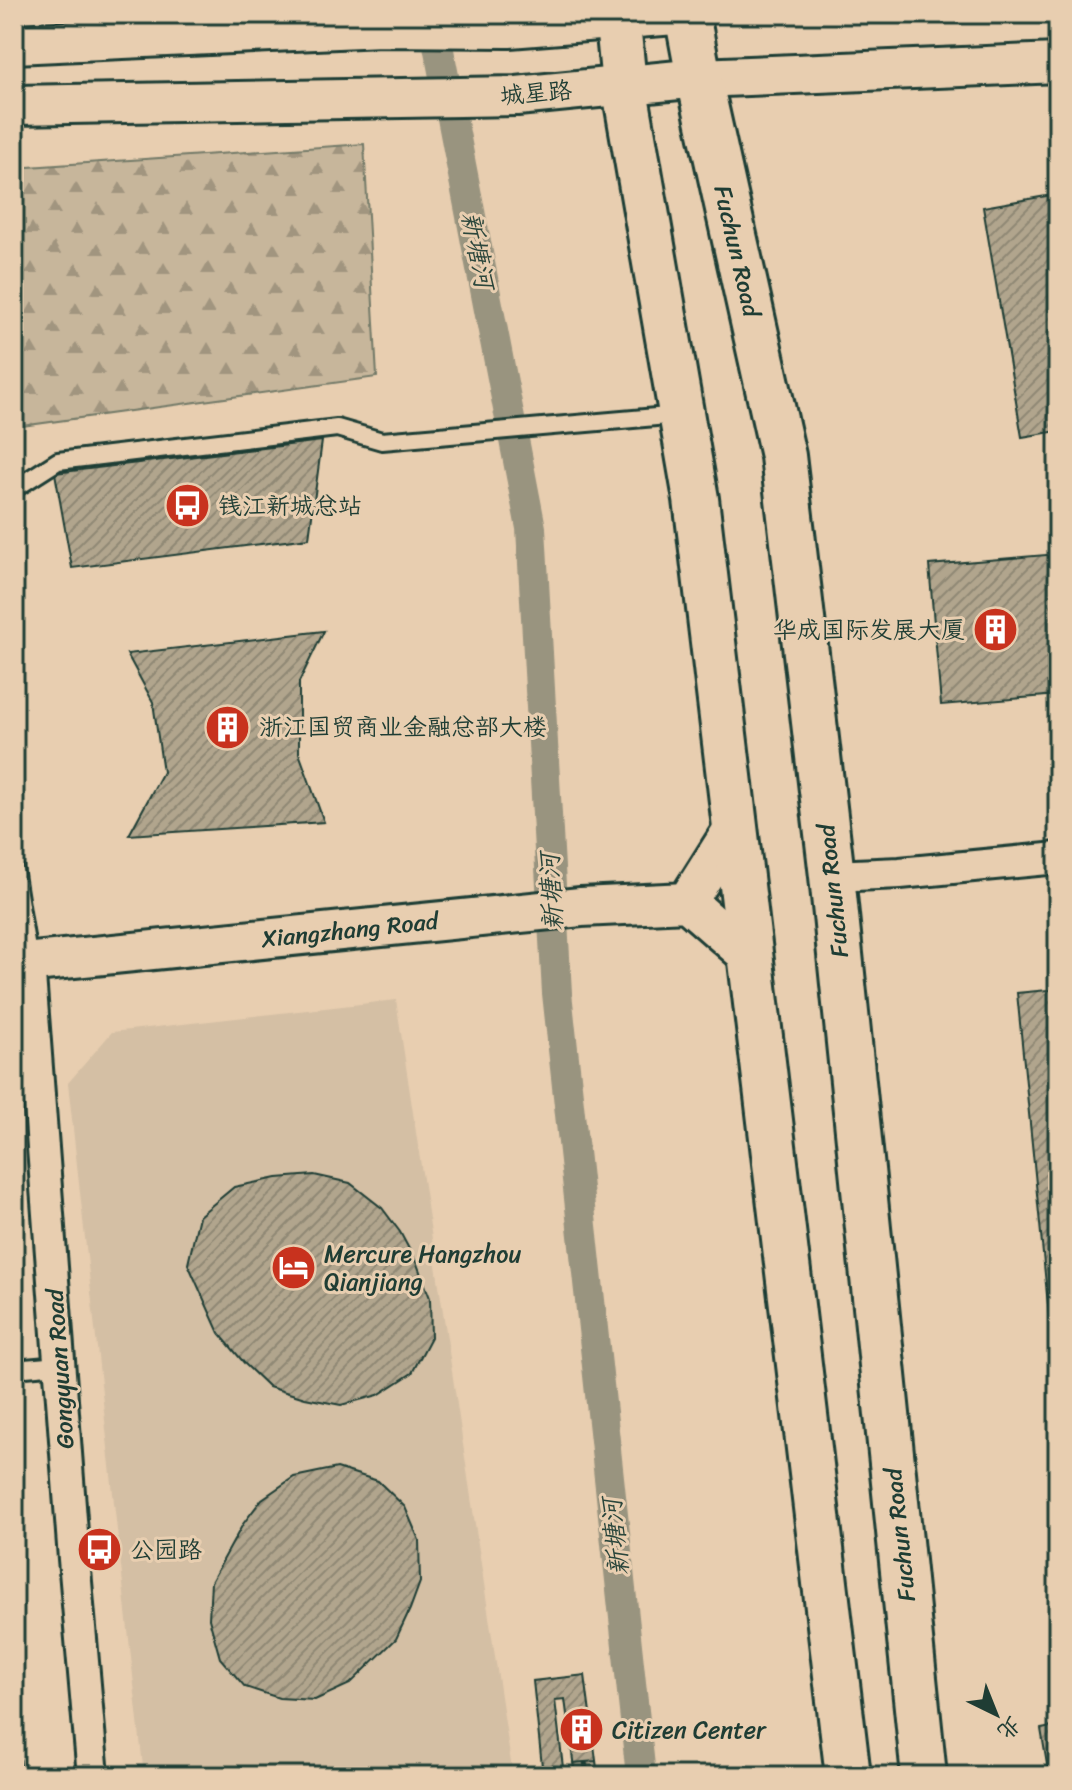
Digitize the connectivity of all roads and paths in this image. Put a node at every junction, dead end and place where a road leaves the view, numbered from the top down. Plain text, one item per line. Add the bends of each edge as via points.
1 (688, 14) edge
2 (617, 17) edge
3 (14, 44) edge
4 (1058, 63) edge
5 (699, 78) junction
6 (624, 84) junction
7 (14, 105) edge
8 (681, 415) junction
9 (14, 489) edge
10 (735, 826) junction
11 (1058, 858) edge
12 (14, 868) edge
13 (832, 876) junction
14 (687, 902) junction
15 (750, 957) junction
16 (22, 963) edge
17 (59, 1365) junction
18 (14, 1369) edge
19 (585, 1762) dead end
20 (93, 1776) edge
21 (587, 1776) edge
22 (848, 1776) edge
23 (924, 1776) edge

1 - 2 street
1 - 5 main road, Fuchun Road
2 - 3 street via 509,28 381,27
2 - 6 main road
4 - 5 street, 城星路
5 - 6 street, 城星路
5 - 13 main road, Fuchun Road via 783,456
6 - 7 street, 城星路 via 517,96
6 - 8 main road
8 - 9 lane via 382,441 337,428 58,461
8 - 10 main road
10 - 14 street
10 - 15 main road
11 - 13 street
12 - 16 lane
13 - 23 main road, Fuchun Road
14 - 15 street
14 - 16 street, Xiangzhang Road via 581,907
15 - 22 main road
16 - 17 street, Gongyuan Road
17 - 18 lane
17 - 20 street, Gongyuan Road
19 - 21 path

